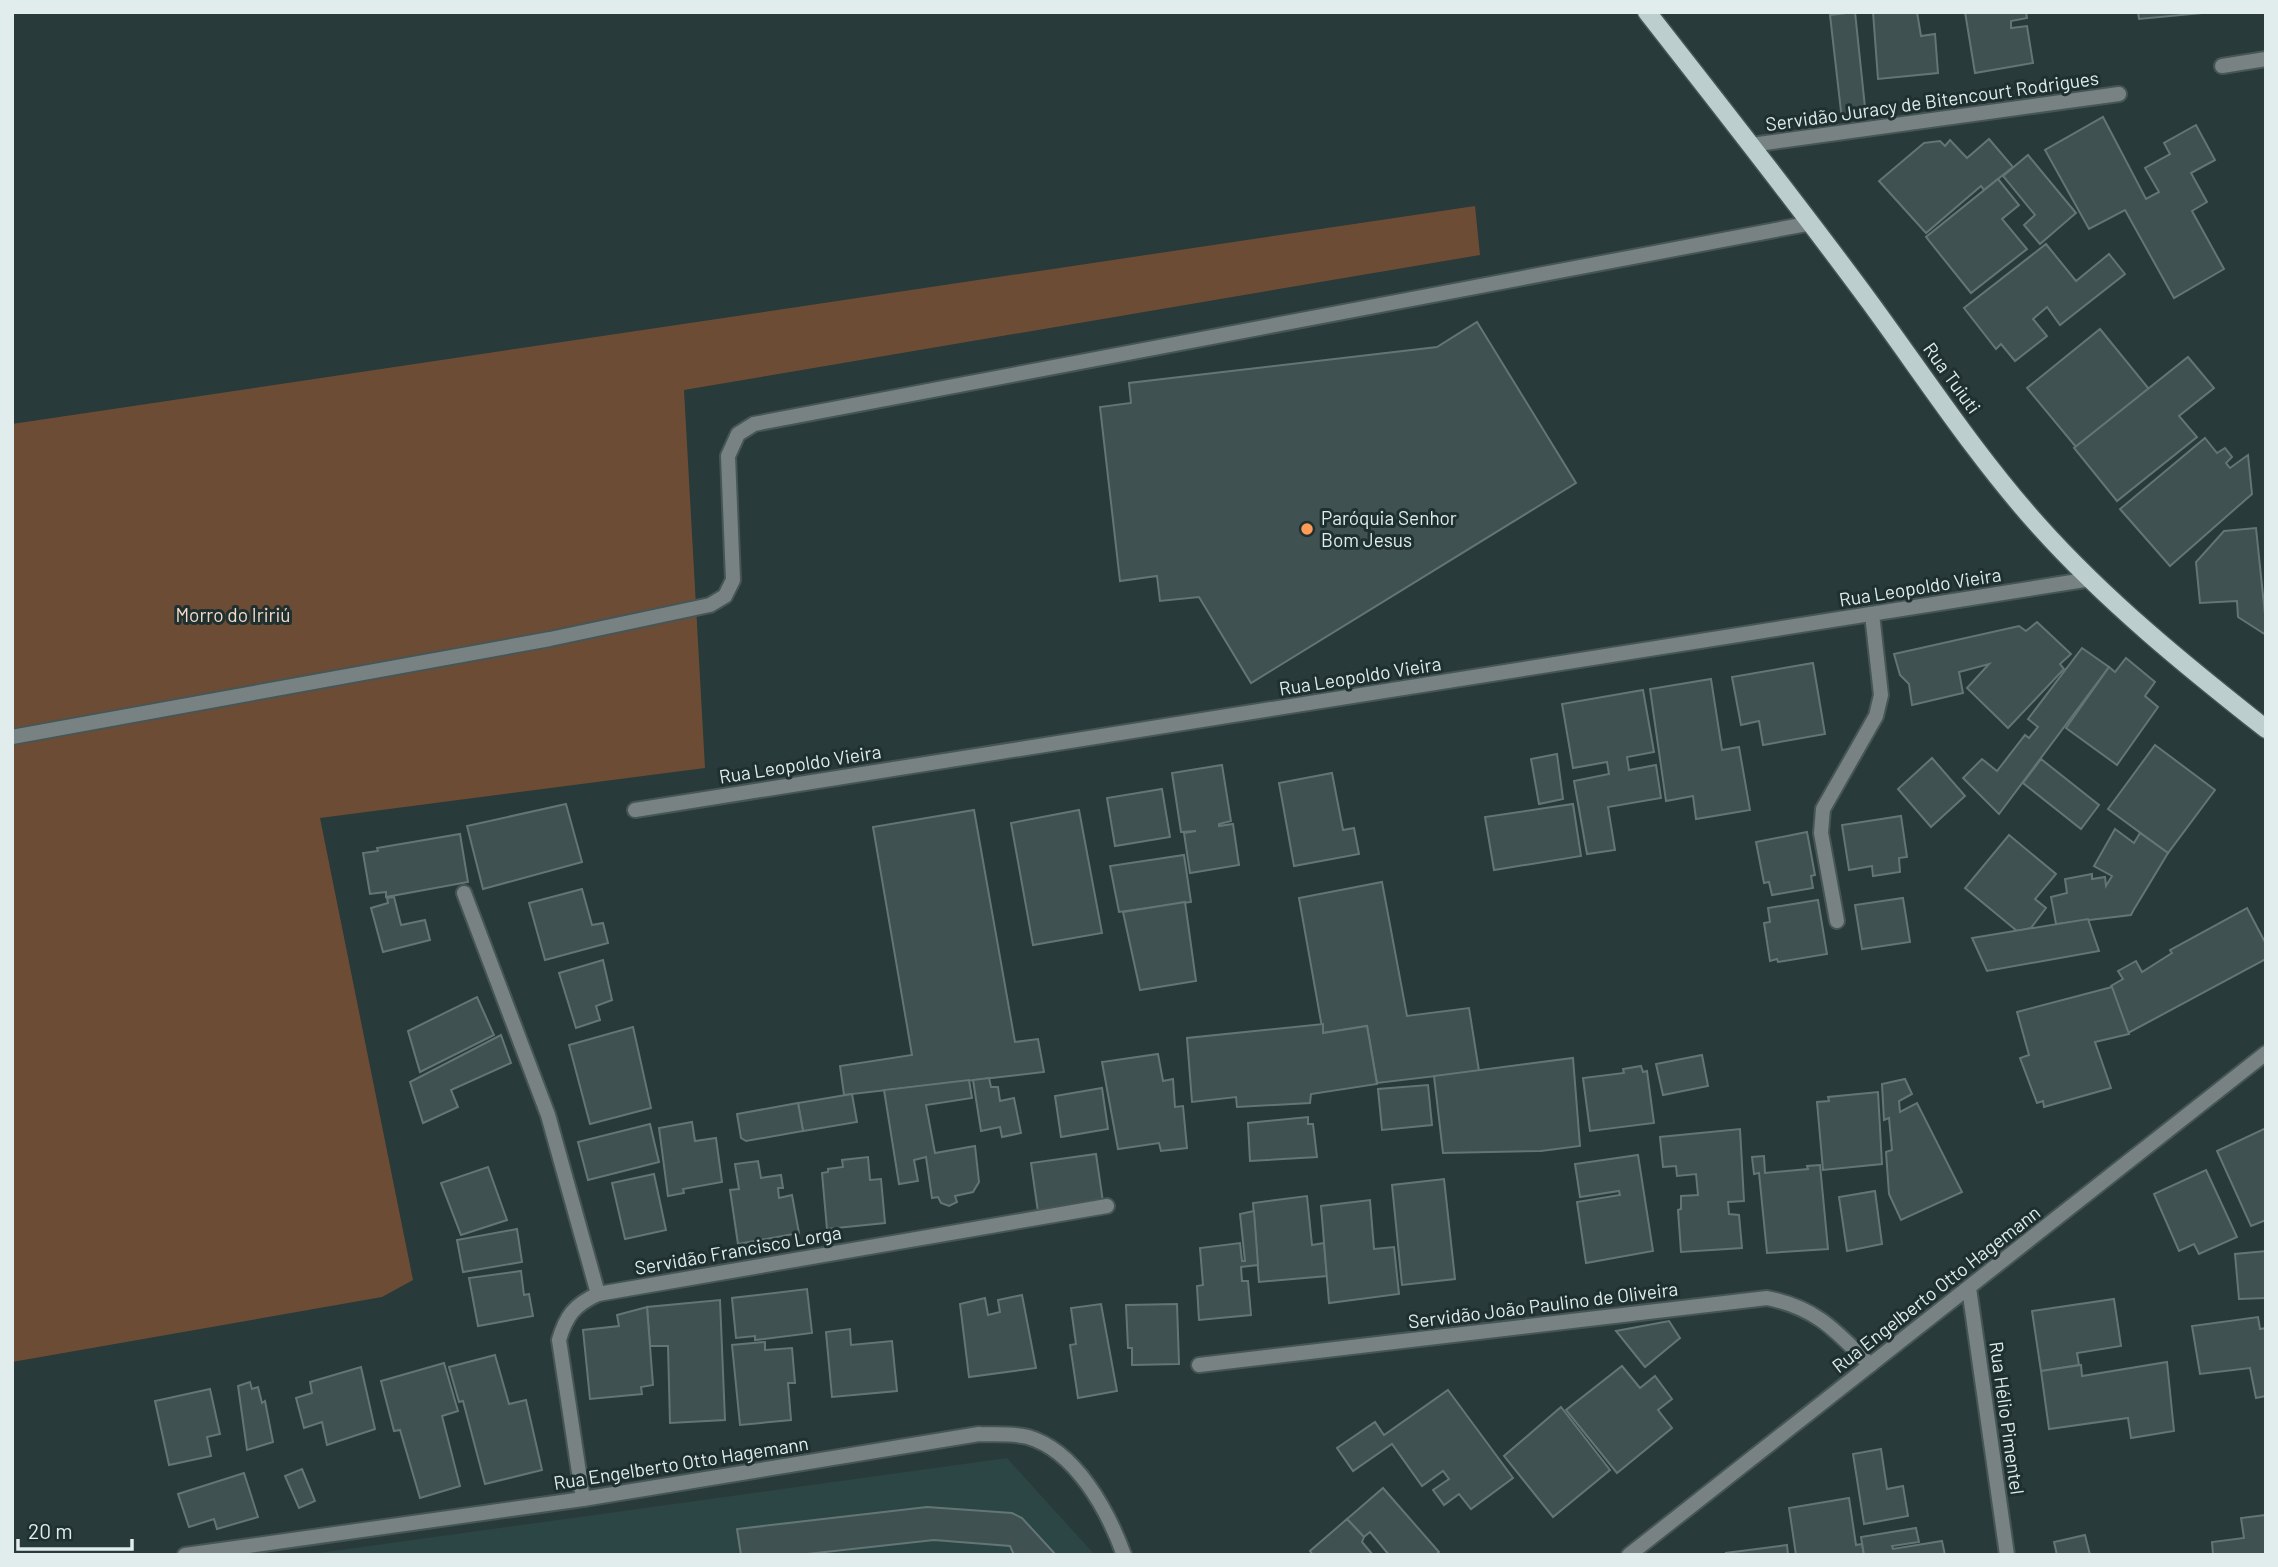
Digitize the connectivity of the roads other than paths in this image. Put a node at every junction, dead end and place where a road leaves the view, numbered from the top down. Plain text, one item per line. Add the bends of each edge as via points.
1 (1647, 12) edge
2 (2266, 59) edge
3 (2222, 66) dead end
4 (2119, 94) dead end
5 (1751, 145) junction
6 (1812, 223) junction
7 (2091, 579) junction
8 (1872, 614) junction
9 (2266, 729) edge
10 (12, 737) edge
11 (635, 810) dead end
12 (464, 893) dead end
13 (1837, 921) dead end
14 (2266, 1053) edge
15 (1107, 1206) dead end
16 (1969, 1288) junction
17 (597, 1294) junction
18 (1199, 1365) dead end
19 (1870, 1365) junction
20 (583, 1499) junction
21 (185, 1555) edge
22 (1124, 1555) edge
23 (1629, 1555) edge
24 (2007, 1555) edge

1 - 5 main road, Rua Tuiuti
2 - 3 street
4 - 5 street, Servidão Juracy de Bitencourt Rodrigues
5 - 6 main road, Rua Tuiuti
6 - 7 main road, Rua Tuiuti via 1998,477
6 - 10 street via 754,424 738,433 728,456 733,580 725,596 710,604 550,639
7 - 8 street, Rua Leopoldo Vieira
7 - 9 main road, Rua Tuiuti via 2191,671
8 - 11 street, Rua Leopoldo Vieira
8 - 13 street via 1881,695 1876,716 1823,809 1821,833
12 - 17 street via 548,1115
14 - 16 street, Rua Engelberto Otto Hagemann
15 - 17 street, Servidão Francisco Lorga
16 - 19 street, Rua Engelberto Otto Hagemann
16 - 24 street, Rua Hélio Pimentel
17 - 20 street, Servidão Francisco Lorga via 578,1303 565,1319 559,1340
18 - 19 street, Servidão João Paulino de Oliveira via 1767,1298 1795,1304 1825,1320
19 - 23 street, Rua Engelberto Otto Hagemann
20 - 21 street, Rua Engelberto Otto Hagemann
20 - 22 street, Rua Engelberto Otto Hagemann via 979,1434 1028,1437 1064,1457 1098,1501

